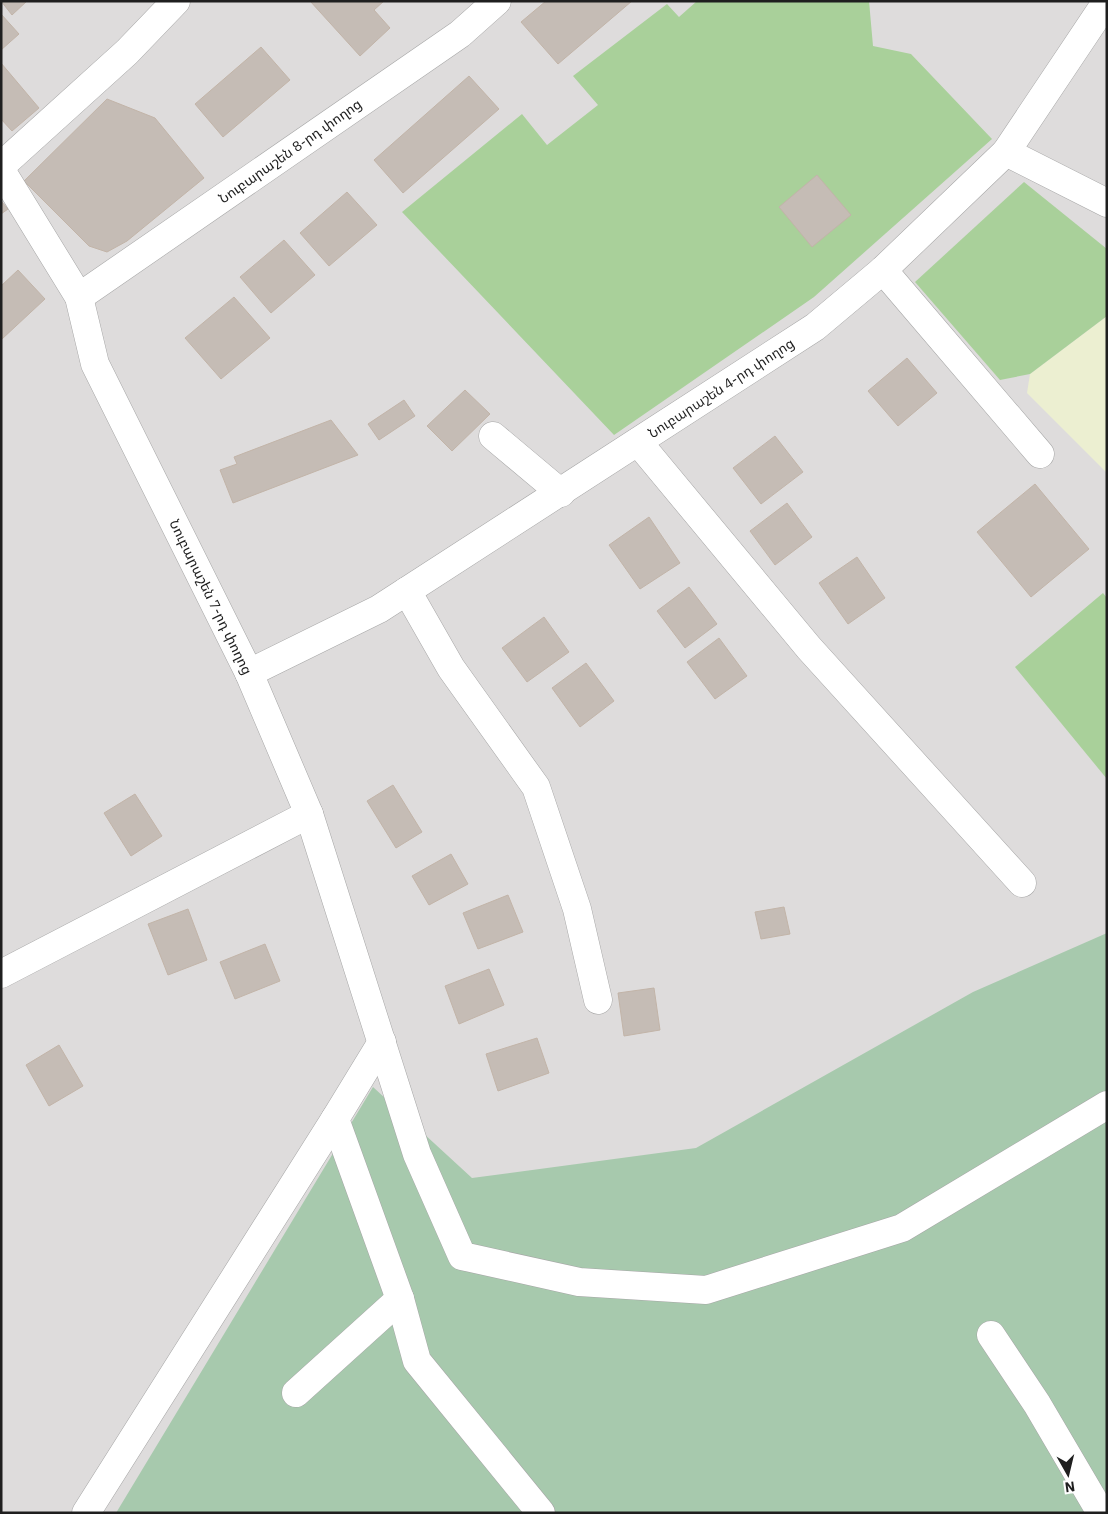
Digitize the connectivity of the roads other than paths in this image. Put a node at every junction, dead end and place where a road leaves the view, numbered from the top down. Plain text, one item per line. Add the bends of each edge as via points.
1 (176, 1) edge
2 (497, 1) edge
3 (1107, 1) edge
4 (1006, 152) junction
5 (1, 166) edge
6 (1, 170) edge
7 (1107, 203) edge
8 (883, 270) junction
9 (79, 296) junction
10 (493, 436) dead end
11 (638, 442) junction
12 (1040, 454) dead end
13 (561, 492) junction
14 (407, 591) junction
15 (249, 673) junction
16 (309, 814) junction
17 (1022, 883) dead end
18 (1, 974) edge
19 (598, 1000) dead end
20 (382, 1042) junction
21 (1107, 1105) edge
22 (334, 1119) junction
23 (400, 1300) junction
24 (991, 1335) dead end
25 (296, 1393) dead end
26 (1101, 1510) edge
27 (86, 1513) edge
28 (541, 1513) edge

1 - 5 street via 127,52
2 - 9 street, Նուբարաշեն 8-րդ փողոց via 460,34
3 - 4 street, Նուբարաշեն 4-րդ փողոց
4 - 7 street
4 - 8 street, Նուբարաշեն 4-րդ փողոց
6 - 9 street, Նուբարաշեն 7-րդ փողոց
8 - 11 street, Նուբարաշեն 4-րդ փողոց via 815,327
8 - 12 street
9 - 15 street, Նուբարաշեն 7-րդ փողոց via 95,364
10 - 13 street
11 - 13 street, Նուբարաշեն 4-րդ փողոց
11 - 17 street via 809,648
13 - 14 street, Նուբարաշեն 4-րդ փողոց
14 - 15 street, Նուբարաշեն 4-րդ փողոց via 379,609
14 - 19 street via 451,668 536,787 578,909
15 - 16 street, Նուբարաշեն 7-րդ փողոց
16 - 18 street
16 - 20 street, Նուբարաշեն 7-րդ փողոց
20 - 21 street, Նուբարաշեն 7-րդ փողոց via 417,1154 462,1256 579,1282 706,1290 902,1228
20 - 22 street
22 - 23 street
22 - 27 street
23 - 25 street
23 - 28 street via 417,1360
24 - 26 street

